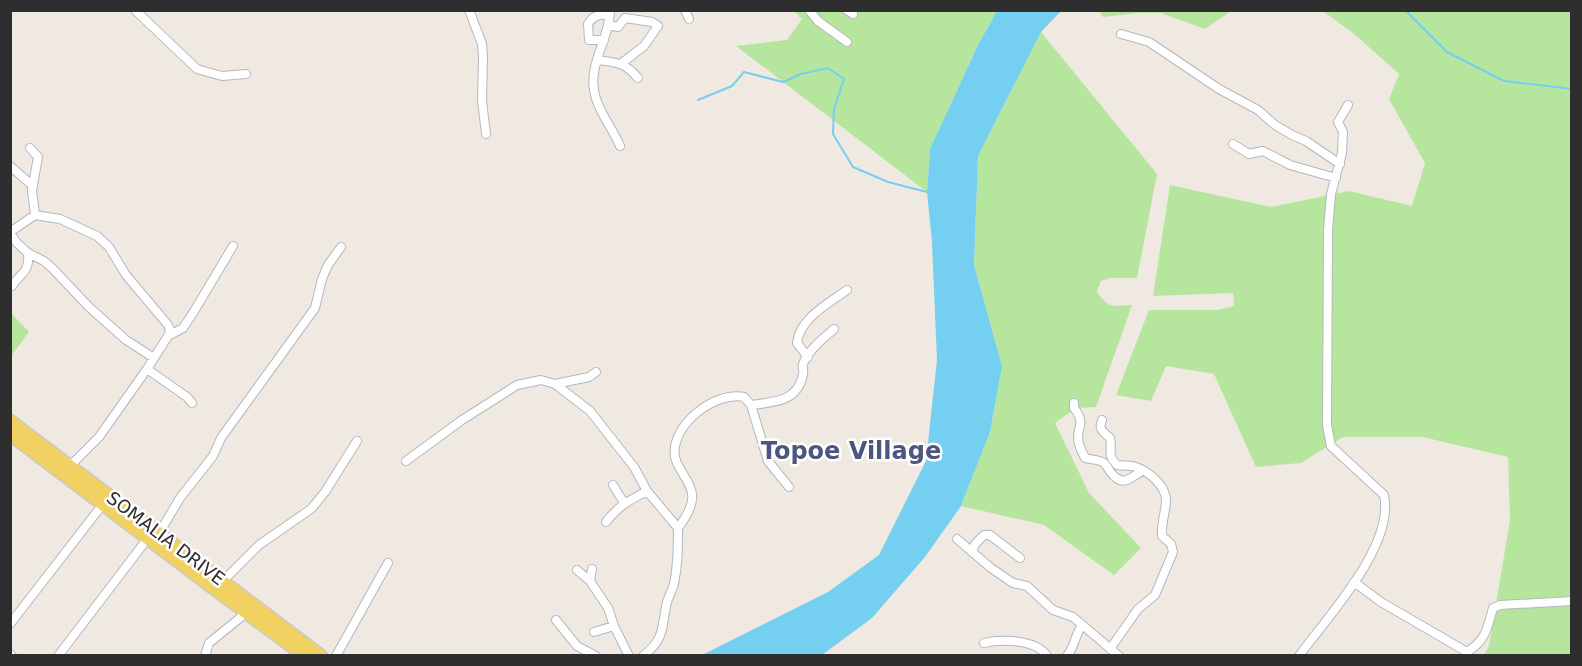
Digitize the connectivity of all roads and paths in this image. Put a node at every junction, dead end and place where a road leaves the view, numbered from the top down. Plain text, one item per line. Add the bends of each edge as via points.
1 (135, 10) edge
2 (469, 10) edge
3 (685, 10) edge
4 (610, 11) edge
5 (812, 12) edge
6 (689, 19) dead end
7 (609, 25) junction
8 (1121, 34) dead end
9 (604, 40) junction
10 (847, 42) dead end
11 (598, 60) junction
12 (622, 63) junction
13 (246, 75) dead end
14 (638, 78) dead end
15 (1348, 105) dead end
16 (486, 134) dead end
17 (1233, 144) dead end
18 (620, 146) dead end
19 (30, 148) dead end
20 (1340, 164) junction
21 (10, 166) edge
22 (1336, 178) junction
23 (33, 186) junction
24 (35, 215) junction
25 (10, 233) edge
26 (233, 246) dead end
27 (341, 248) dead end
28 (28, 253) junction
29 (12, 286) dead end
30 (848, 290) dead end
31 (834, 328) dead end
32 (168, 336) junction
33 (808, 357) junction
34 (154, 358) junction
35 (147, 369) junction
36 (596, 372) dead end
37 (555, 384) junction
38 (192, 403) dead end
39 (1074, 403) dead end
40 (751, 405) junction
41 (1102, 420) dead end
42 (10, 421) edge
43 (10, 434) edge
44 (357, 441) dead end
45 (406, 461) dead end
46 (70, 466) junction
47 (1142, 471) junction
48 (613, 485) dead end
49 (789, 487) dead end
50 (647, 491) junction
51 (624, 503) junction
52 (103, 504) junction
53 (606, 522) dead end
54 (678, 528) junction
55 (154, 538) junction
56 (957, 539) dead end
57 (972, 552) junction
58 (1020, 558) dead end
59 (388, 563) dead end
60 (592, 569) dead end
61 (577, 570) dead end
62 (223, 581) junction
63 (590, 582) junction
64 (1354, 582) junction
65 (1572, 601) edge
66 (246, 613) junction
67 (556, 620) dead end
68 (10, 624) edge
69 (1082, 625) junction
70 (614, 626) junction
71 (594, 632) dead end
72 (984, 643) dead end
73 (1110, 649) junction
74 (1301, 652) edge
75 (58, 656) edge
76 (205, 656) edge
77 (305, 656) edge
78 (321, 656) edge
79 (336, 656) edge
80 (596, 656) edge
81 (628, 656) edge
82 (643, 656) edge
83 (1047, 656) edge
84 (1067, 656) edge
85 (1119, 656) edge
86 (1310, 656) edge

1 - 13 street via 197,69 222,76
2 - 16 street via 482,50
3 - 6 street
4 - 7 street
4 - 9 street via 588,24 589,40
5 - 10 street
7 - 9 street
7 - 12 street via 618,27 625,18 658,26 644,46
8 - 20 street via 1149,42
9 - 11 street
11 - 12 street
11 - 18 street via 594,92
12 - 14 street
15 - 20 street via 1338,122 1343,132
17 - 22 street via 1249,154 1263,151 1290,165
19 - 23 street via 38,157
20 - 22 street
21 - 23 street
22 - 64 street via 1328,230 1327,425 1331,446 1384,495 1385,502 1379,538
23 - 24 street
24 - 25 street
24 - 32 street via 70,222 97,236 168,325
25 - 28 street
26 - 32 street via 183,328
27 - 55 street via 328,265 315,308
28 - 29 street via 27,270
28 - 34 street via 53,268 126,340
30 - 33 street via 807,320 797,334 797,342
31 - 33 street
32 - 34 street
33 - 40 street via 800,382 782,402
34 - 35 street
35 - 38 street
35 - 46 street via 99,437
36 - 37 street
37 - 45 street via 541,380 518,385
37 - 50 street via 590,411 634,467
39 - 47 street via 1080,413 1079,447 1085,458 1104,464 1121,482
40 - 49 street via 768,461
40 - 54 street via 739,396 718,399 707,404 685,427 675,457 691,489 692,500
41 - 47 street via 1099,426 1110,438 1109,452 1114,462
42 - 46 main road, SOMALIA DRIVE
43 - 52 main road, SOMALIA DRIVE
44 - 62 street via 311,509 259,546
46 - 55 main road, SOMALIA DRIVE
47 - 73 street via 1161,485 1165,493 1162,536 1173,552 1155,595 1142,604
48 - 51 street
50 - 51 street
50 - 54 street
51 - 53 street
52 - 55 main road, SOMALIA DRIVE
52 - 68 street
54 - 82 street via 679,559 662,634
55 - 62 main road, SOMALIA DRIVE
55 - 66 main road, SOMALIA DRIVE
55 - 75 street
56 - 57 street
57 - 58 street via 984,535 990,535
57 - 69 street via 1010,581 1024,584 1053,610
59 - 79 street
60 - 63 street
61 - 63 street
62 - 78 main road, SOMALIA DRIVE
63 - 70 street via 608,608
64 - 65 street via 1467,652 1484,636 1493,608
64 - 74 street
66 - 76 street via 209,643
66 - 77 main road, SOMALIA DRIVE
67 - 80 street via 577,646
69 - 73 street
69 - 84 street
70 - 71 street
70 - 81 street
72 - 83 street via 1032,644
73 - 85 street
74 - 86 street

